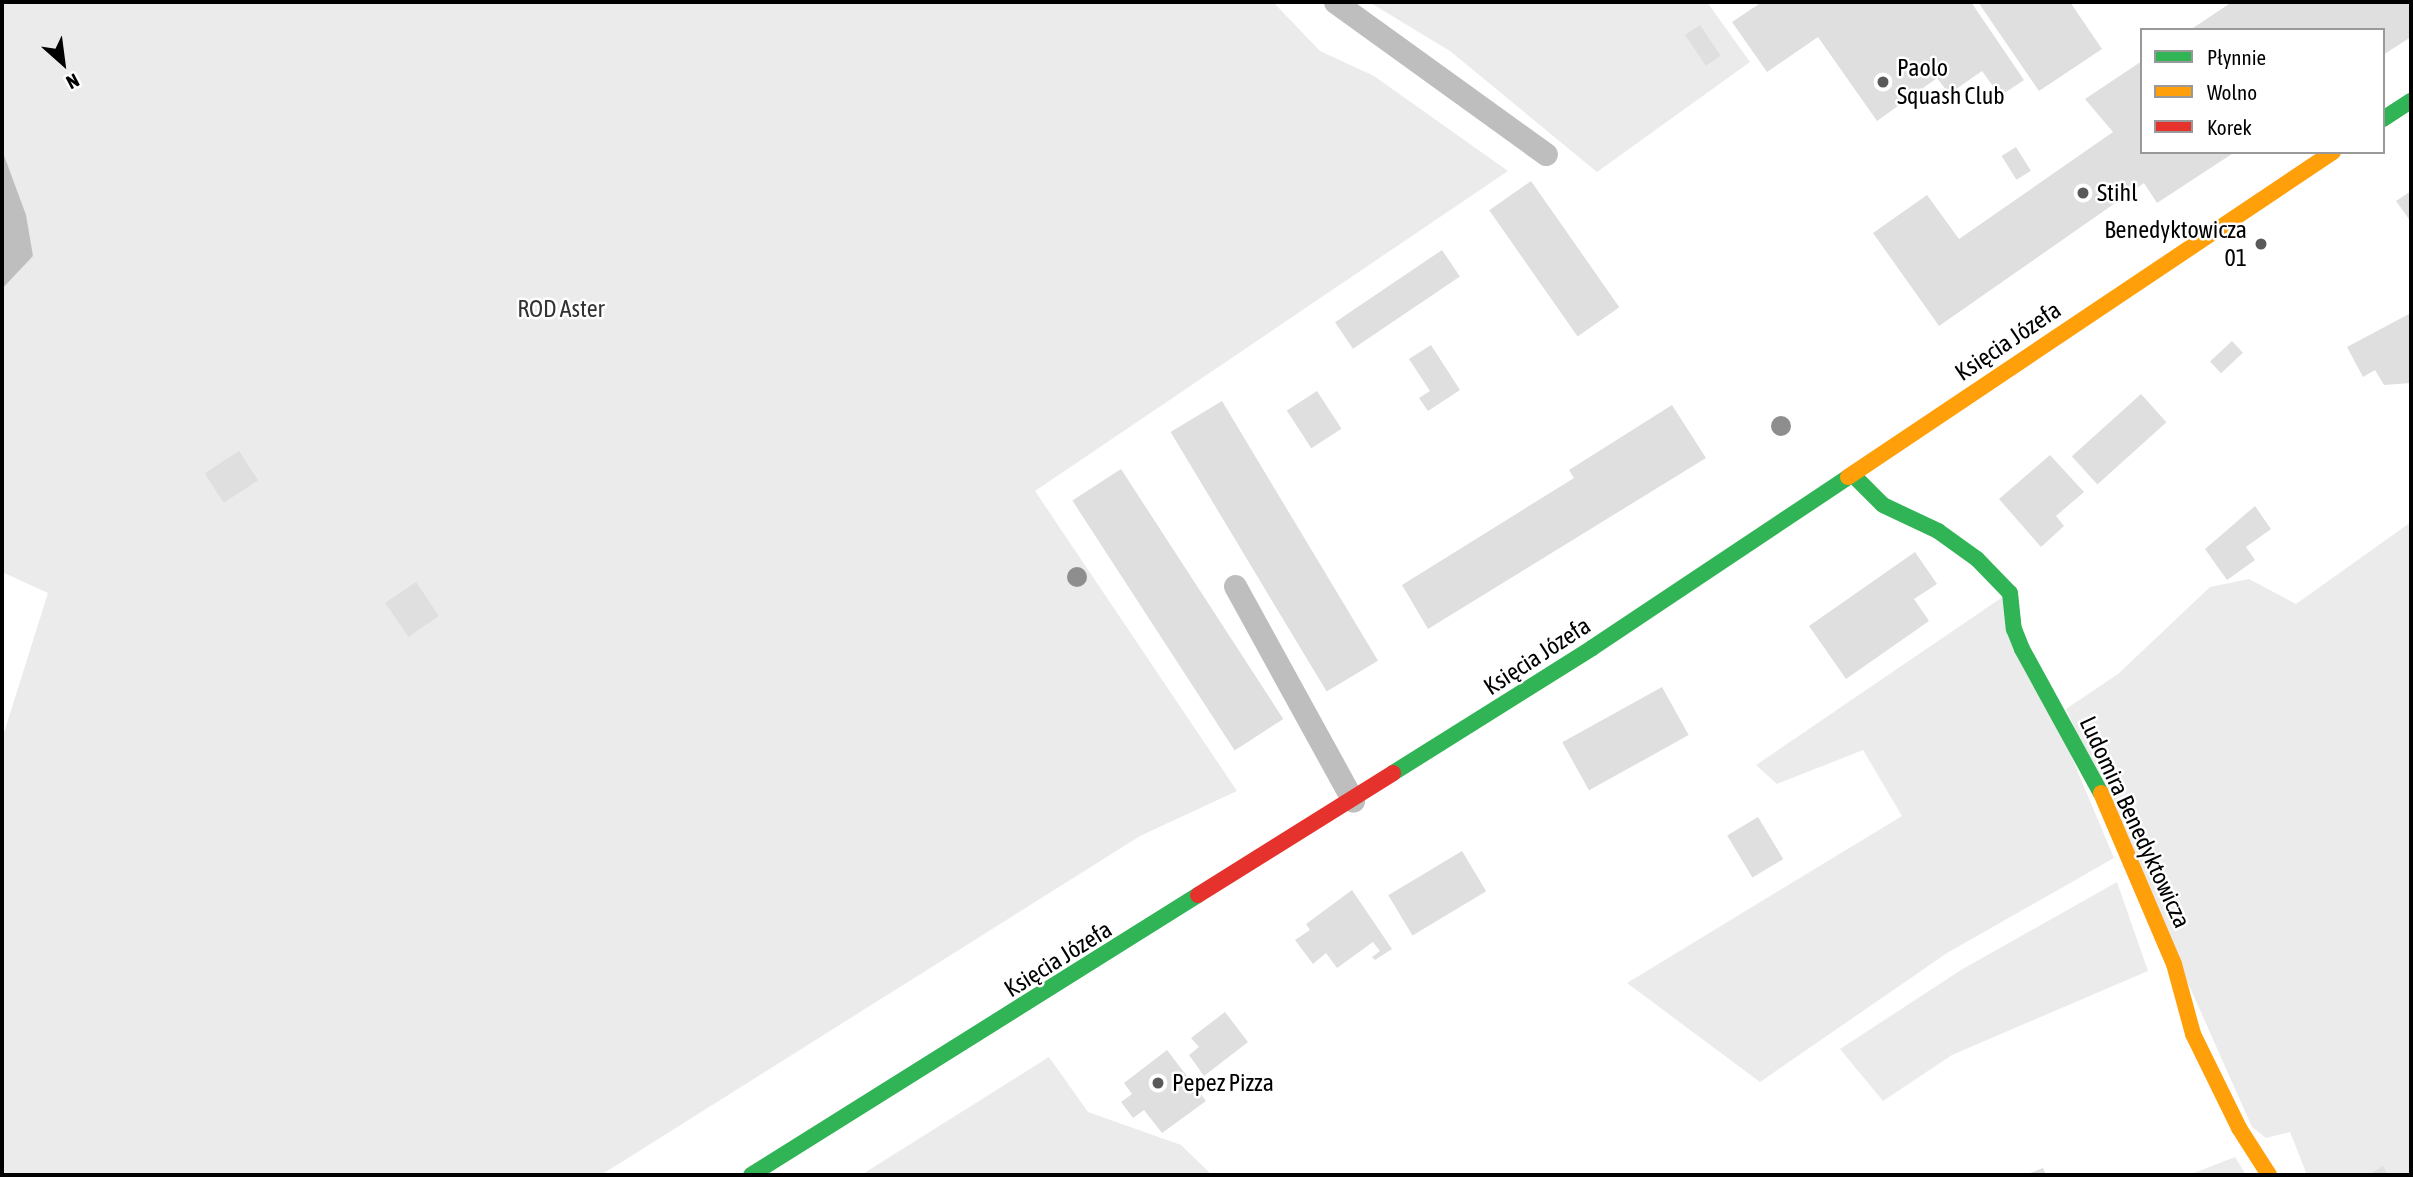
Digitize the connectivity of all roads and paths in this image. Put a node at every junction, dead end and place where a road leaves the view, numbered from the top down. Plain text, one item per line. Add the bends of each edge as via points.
1 (1335, 2) edge
2 (2411, 101) edge
3 (2385, 118) edge
4 (1546, 154) dead end
5 (2330, 154) edge
6 (1853, 475) junction
7 (1235, 586) dead end
8 (1353, 801) junction
9 (751, 1175) edge
10 (2269, 1175) edge

1 - 4 lane
2 - 3 main road
5 - 6 main road, Księcia Józefa
6 - 8 main road, Księcia Józefa
6 - 10 main road, Ludomira Benedyktowicza via 1883,505 1938,531 1977,559 2010,593 2014,629 2022,649 2094,777 2174,964 2193,1034 2239,1128
7 - 8 lane
8 - 9 main road, Księcia Józefa

